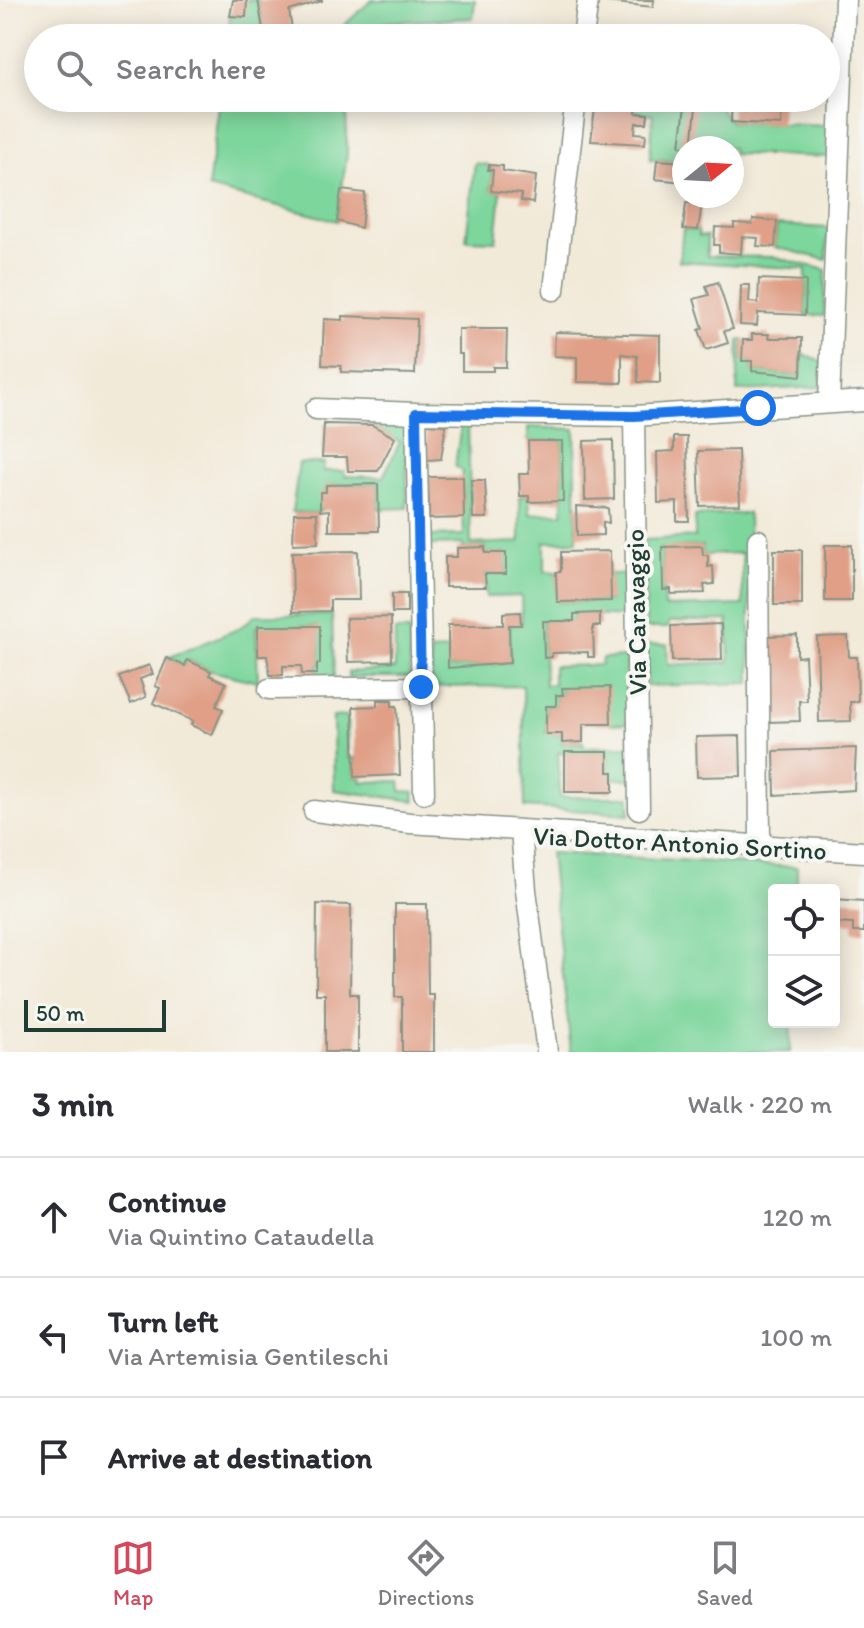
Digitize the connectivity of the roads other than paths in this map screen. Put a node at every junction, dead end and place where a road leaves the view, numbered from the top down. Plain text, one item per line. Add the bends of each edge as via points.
1 (588, 0) edge
2 (845, 0) edge
3 (585, 24) edge
4 (574, 112) edge
5 (554, 290) dead end
6 (864, 401) edge
7 (829, 403) junction
8 (316, 409) dead end
9 (416, 413) junction
10 (634, 416) junction
11 (758, 540) dead end
12 (421, 687) junction
13 (269, 689) dead end
14 (424, 793) dead end
15 (639, 809) dead end
16 (314, 811) dead end
17 (521, 830) junction
18 (760, 844) junction
19 (864, 852) edge
20 (547, 1052) edge

1 - 3 street
2 - 7 street
4 - 5 street
6 - 7 street
7 - 10 street
8 - 9 street
9 - 10 street
9 - 12 street
10 - 15 street, Via Caravaggio
11 - 18 street
12 - 13 street
12 - 14 street
16 - 17 street
17 - 18 street, Via Dottor Antonio Sortino
17 - 20 street, Via Dottor Antonio Sortino
18 - 19 street, Via Dottor Antonio Sortino

